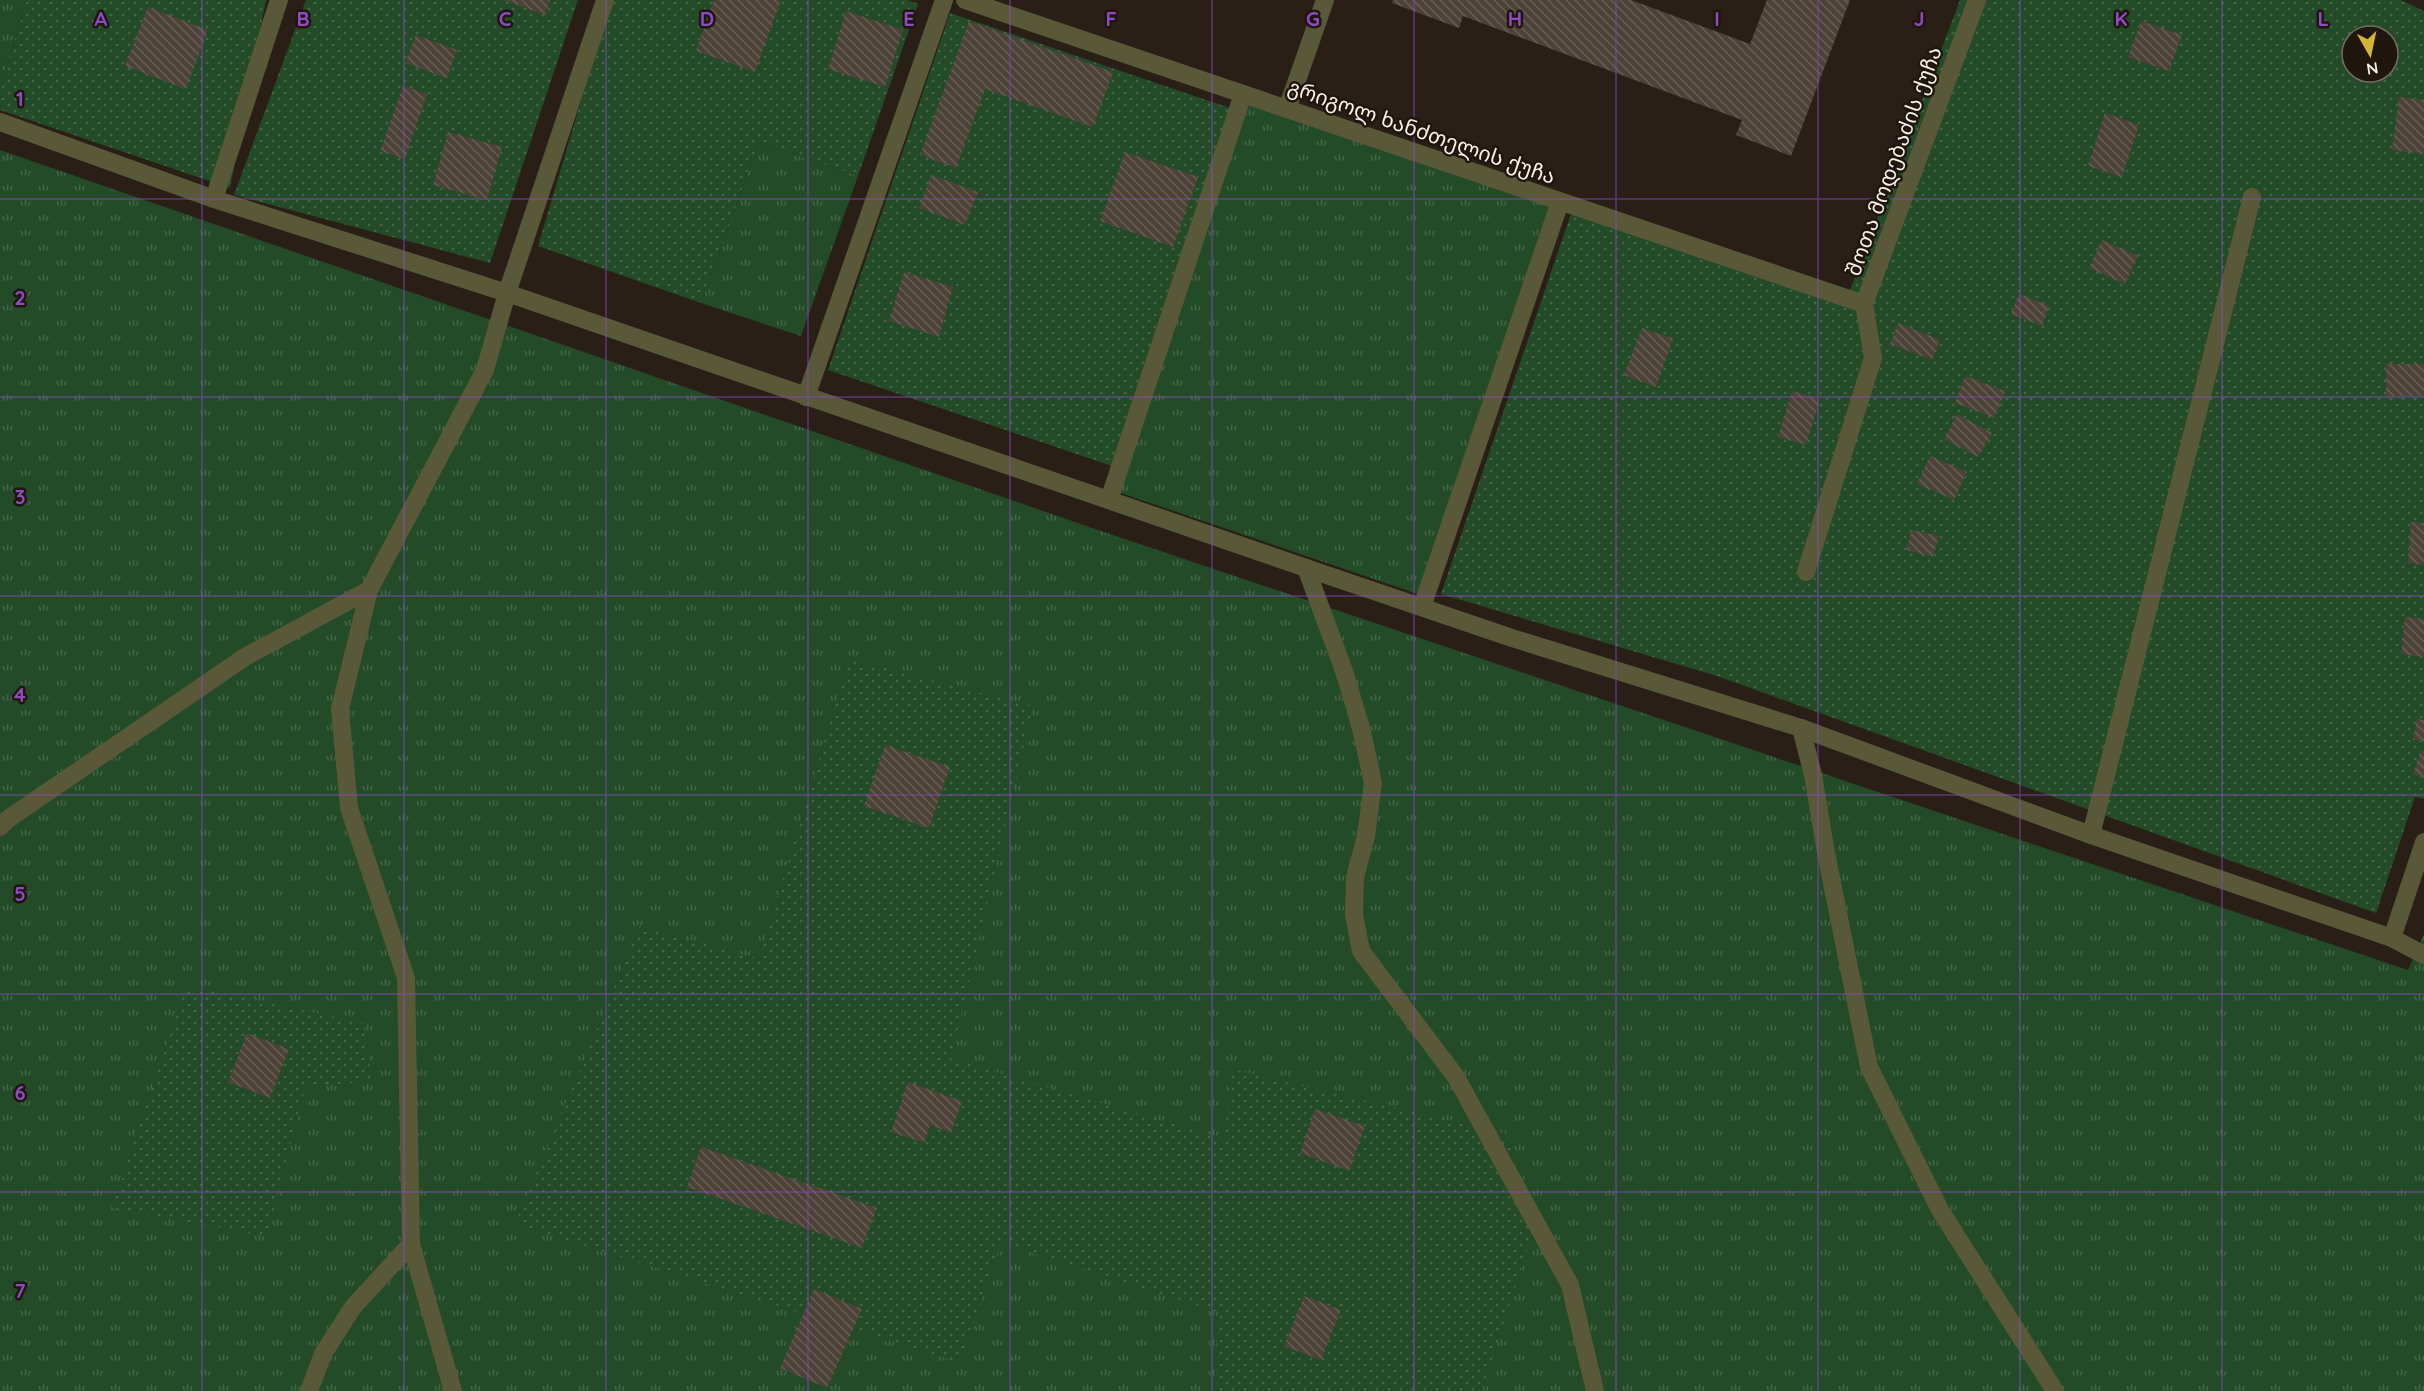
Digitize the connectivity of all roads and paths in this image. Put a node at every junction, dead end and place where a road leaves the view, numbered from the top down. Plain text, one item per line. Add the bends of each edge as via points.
1 (279, 0) edge
2 (605, 0) edge
3 (944, 0) edge
4 (965, 0) edge
5 (1325, 0) edge
6 (1977, 0) edge
7 (1243, 94) junction
8 (1287, 109) junction
9 (0, 122) edge
10 (2252, 197) dead end
11 (214, 199) junction
12 (1560, 202) junction
13 (507, 293) junction
14 (1864, 304) junction
15 (806, 397) junction
16 (1109, 500) junction
17 (1306, 568) junction
18 (1806, 572) dead end
19 (369, 590) junction
20 (1422, 607) junction
21 (1801, 728) junction
22 (0, 827) edge
23 (2091, 835) junction
24 (2424, 842) edge
25 (2392, 938) junction
26 (2424, 955) edge
27 (411, 1244) junction
28 (309, 1391) edge
29 (453, 1391) edge
30 (1595, 1391) edge
31 (2055, 1391) edge

1 - 11 street
2 - 13 street
3 - 15 street
4 - 7 street, გრიგოლ ხანძთელის ქუჩა
5 - 8 street
6 - 14 street, შოთა მოდებაძის ქუჩა
7 - 8 street, გრიგოლ ხანძთელის ქუჩა
7 - 16 street
8 - 12 street, გრიგოლ ხანძთელის ქუჩა
9 - 11 street
10 - 23 street
11 - 13 street
12 - 14 street, გრიგოლ ხანძთელის ქუჩა
12 - 20 street
13 - 15 street
13 - 19 street via 484,370
14 - 18 street via 1874,358
15 - 16 street
16 - 17 street
17 - 20 street
17 - 30 street via 1344,671 1373,783 1366,836 1355,877 1354,915 1361,951 1456,1077 1570,1285
19 - 22 street via 245,657
19 - 27 street via 340,710 349,808 406,978
20 - 21 street
21 - 23 street
21 - 31 street via 1869,1066 1940,1210
23 - 25 street
24 - 25 street
25 - 26 street
27 - 28 street via 353,1307 323,1354
27 - 29 street

